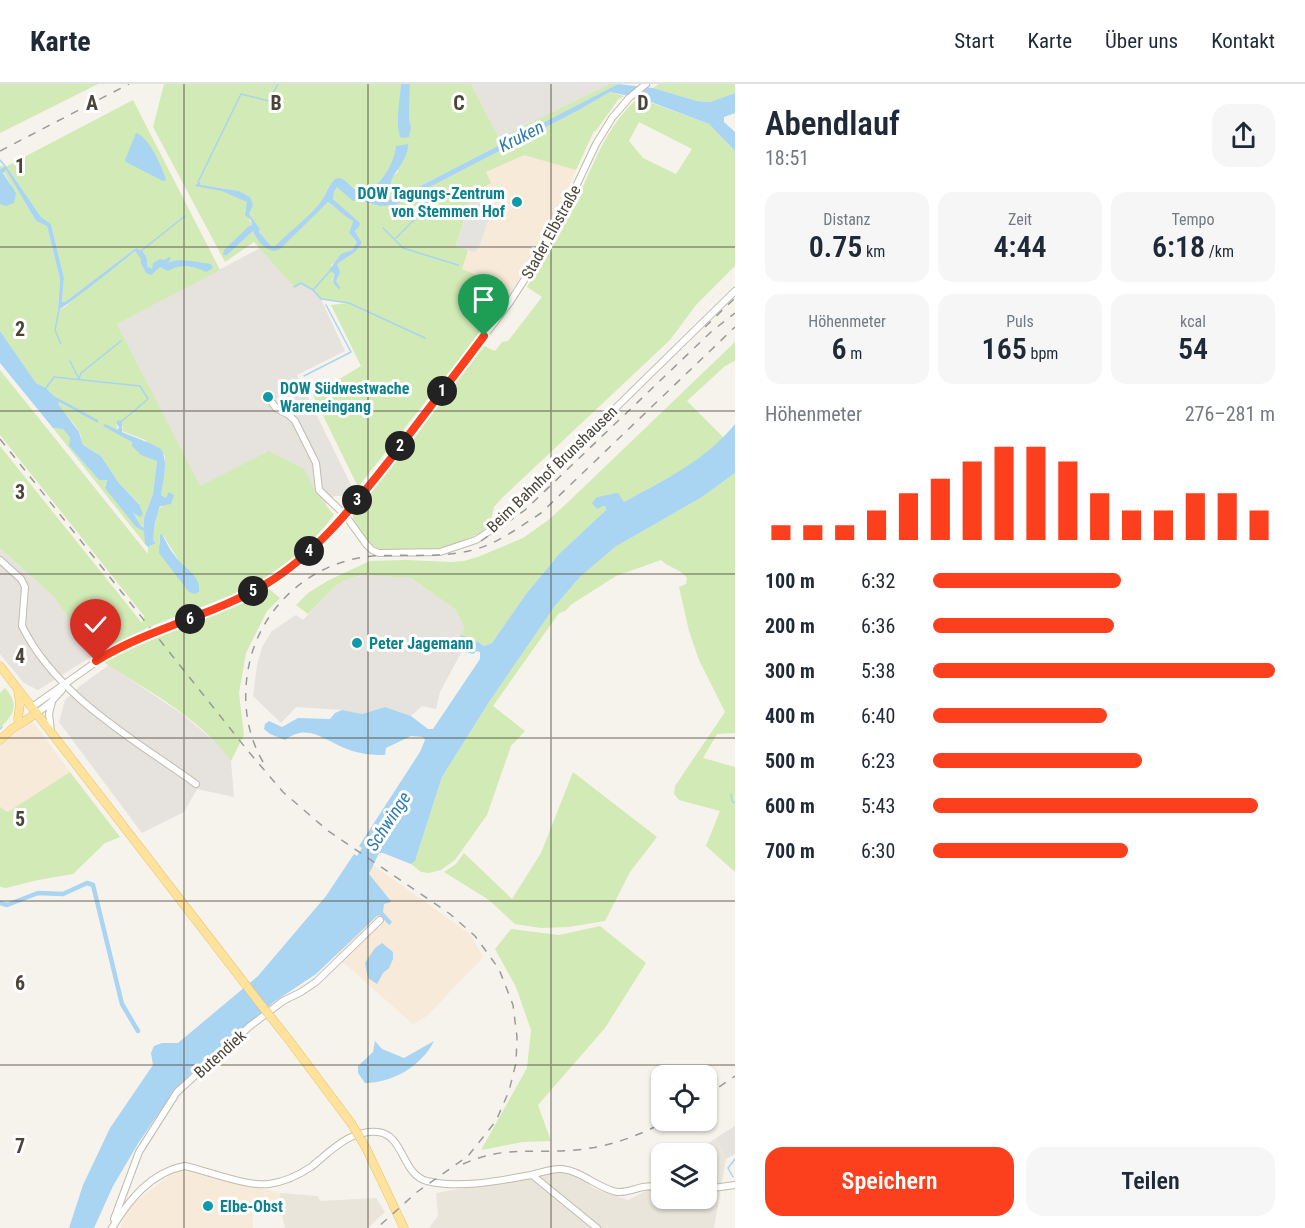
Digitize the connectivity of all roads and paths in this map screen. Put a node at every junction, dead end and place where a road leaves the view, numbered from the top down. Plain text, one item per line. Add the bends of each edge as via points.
1 (646, 84) edge
2 (735, 291) edge
3 (268, 397) dead end
4 (345, 515) junction
5 (0, 560) edge
6 (0, 666) edge
7 (66, 685) junction
8 (18, 688) junction
9 (52, 701) junction
10 (35, 710) junction
11 (18, 718) junction
12 (12, 729) junction
13 (51, 731) junction
14 (0, 740) edge
15 (196, 784) dead end
16 (380, 920) dead end
17 (532, 1174) junction
18 (735, 1185) edge
19 (651, 1186) edge
20 (717, 1187) edge
21 (112, 1228) edge
22 (404, 1228) edge
23 (597, 1228) edge

1 - 4 street, Stader Elbstraße via 629,98 604,130 553,235 510,302
2 - 4 street, Beim Bahnhof Brunshausen via 501,521 476,540 440,552 379,553 366,544
3 - 4 street, Beim Bahnhof Brunshausen via 295,421 316,463 319,490
4 - 7 street, Stader Elbstraße via 304,556 268,583 113,650
5 - 7 street via 26,587 21,620 25,633
6 - 8 main road
7 - 9 street, Stader Elbstraße
7 - 10 street, Stader Elbstraße
7 - 15 street via 84,704
8 - 10 main road
8 - 11 main road
9 - 10 street, Stader Elbstraße
9 - 13 street
10 - 11 main road
10 - 12 main road
10 - 13 main road
11 - 12 main road
12 - 14 main road
13 - 22 main road, bridge via 351,1123
16 - 21 street, Butendiek via 316,982 250,1026 177,1092 139,1152
17 - 19 street via 563,1169 618,1192
17 - 21 street via 460,1184 421,1180 391,1138 367,1132 334,1146 296,1176 269,1184 253,1184 184,1166 174,1168 129,1201
17 - 23 street
18 - 20 street

